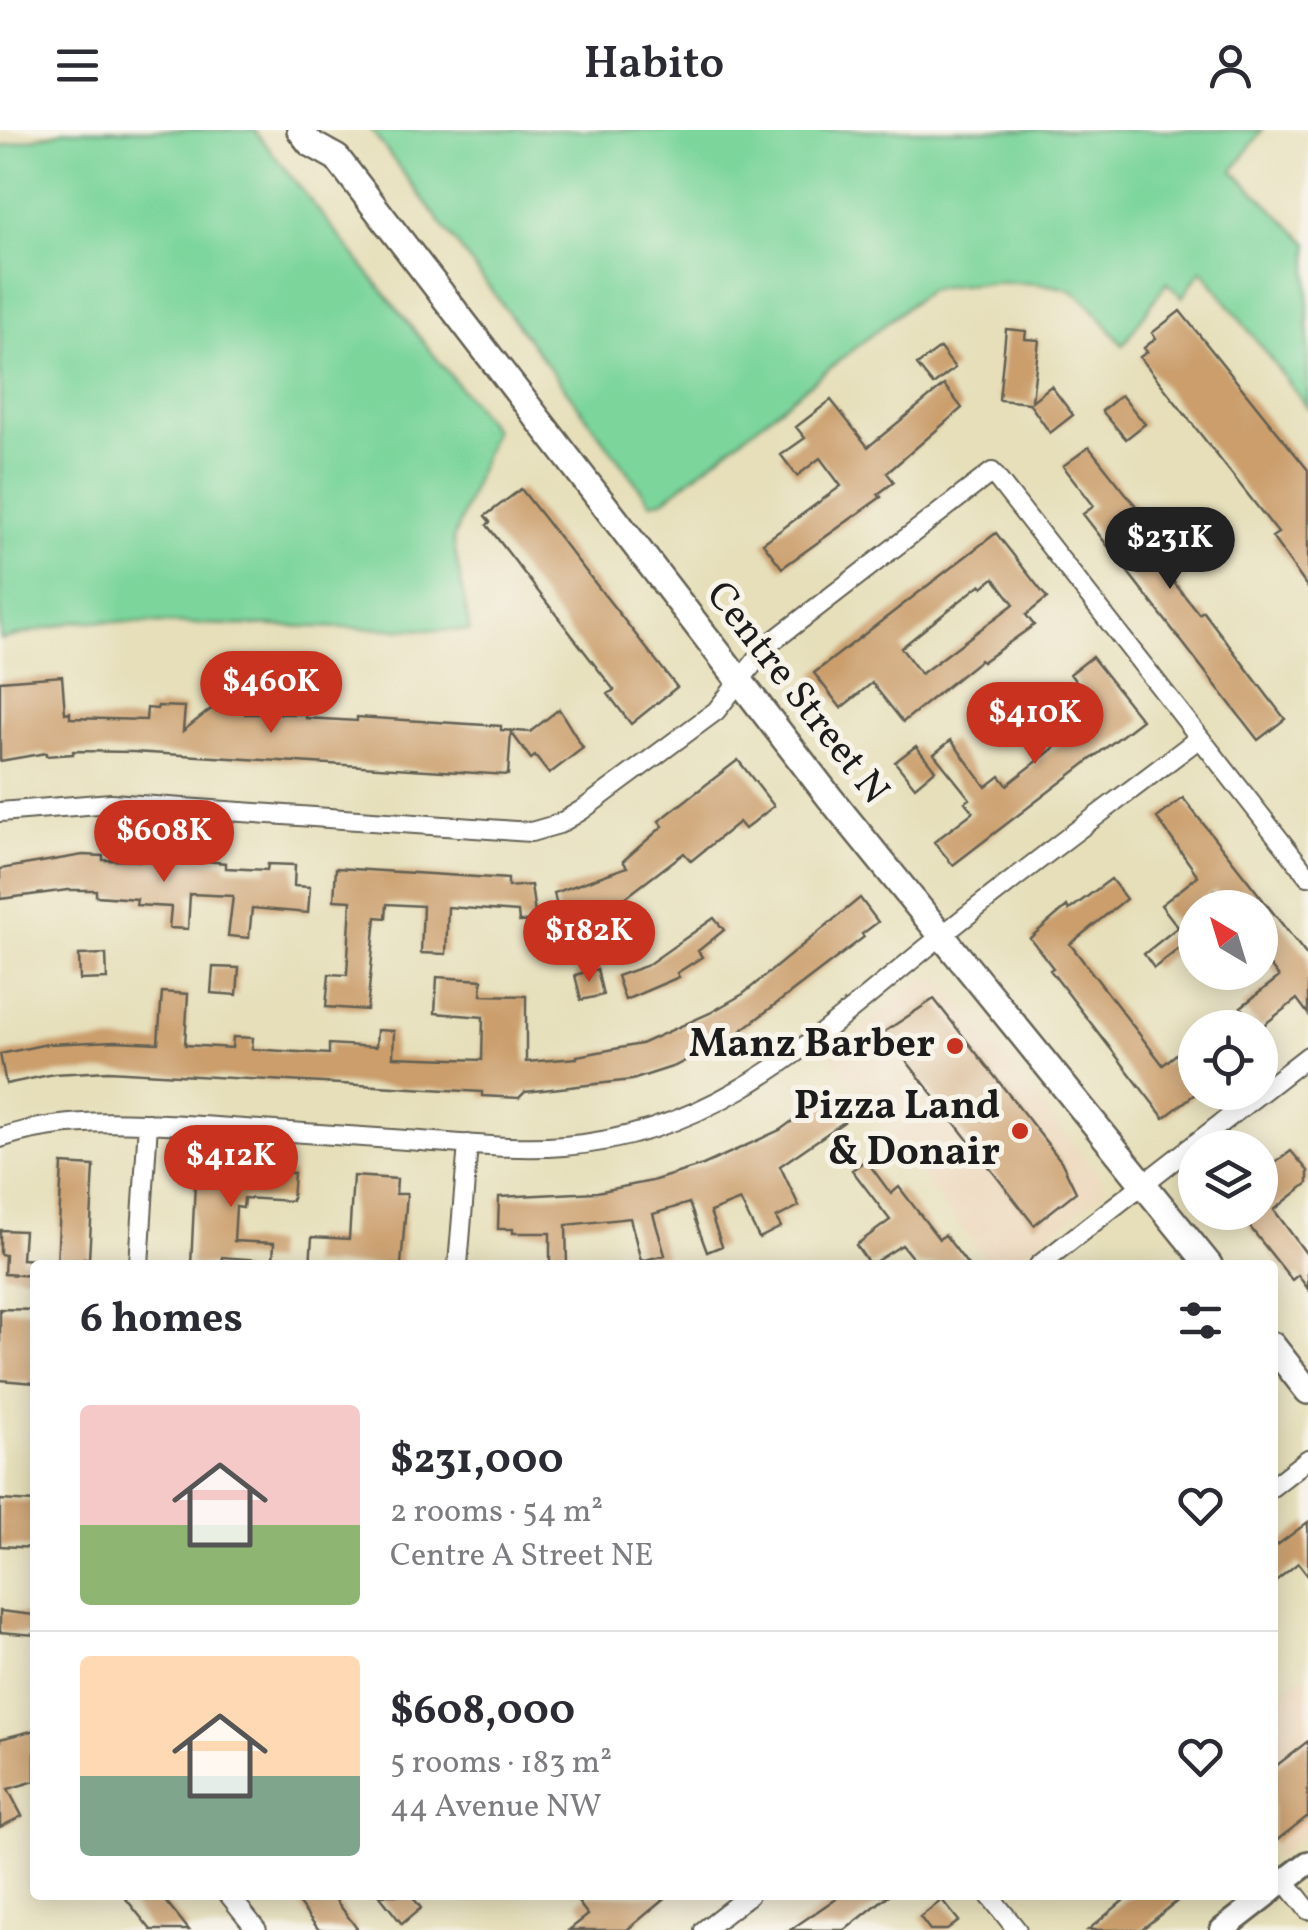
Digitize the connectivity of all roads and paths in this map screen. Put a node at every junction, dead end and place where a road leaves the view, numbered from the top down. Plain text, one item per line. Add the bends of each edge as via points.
1 (300, 130) edge
2 (337, 130) edge
3 (337, 158) junction
4 (738, 680) junction
5 (1198, 739) junction
6 (0, 812) edge
7 (1308, 876) edge
8 (940, 936) junction
9 (1308, 1056) edge
10 (148, 1123) junction
11 (0, 1138) edge
12 (468, 1144) junction
13 (1144, 1183) junction
14 (139, 1260) edge
15 (458, 1260) edge
16 (1045, 1260) edge
17 (1205, 1260) edge
18 (1278, 1353) edge
19 (1308, 1390) edge
20 (1308, 1460) edge
21 (1278, 1482) edge
22 (1308, 1863) edge
23 (1278, 1887) edge
24 (1278, 1891) edge
25 (236, 1900) edge
26 (743, 1900) edge
27 (994, 1900) edge
28 (1261, 1900) edge
29 (1308, 1910) edge
30 (256, 1930) edge
31 (704, 1930) edge
32 (1017, 1930) edge
33 (1222, 1930) edge

1 - 3 main road, Centre Street N
2 - 3 main road
3 - 4 main road, Centre Street N
4 - 5 street via 768,644 992,472
4 - 6 street via 716,712 637,772 559,824 531,832 111,802
4 - 8 main road, Centre Street N
5 - 7 street
5 - 8 street
8 - 12 street via 808,1045 721,1101 580,1144
8 - 13 main road, Centre Street N
9 - 13 street
10 - 11 street via 64,1123
10 - 12 street
10 - 14 street
12 - 15 street
13 - 16 street
13 - 17 main road, Centre Street N
18 - 19 main road
20 - 21 street
22 - 23 street
24 - 29 street
25 - 30 street
26 - 31 street
27 - 32 street
28 - 33 street

